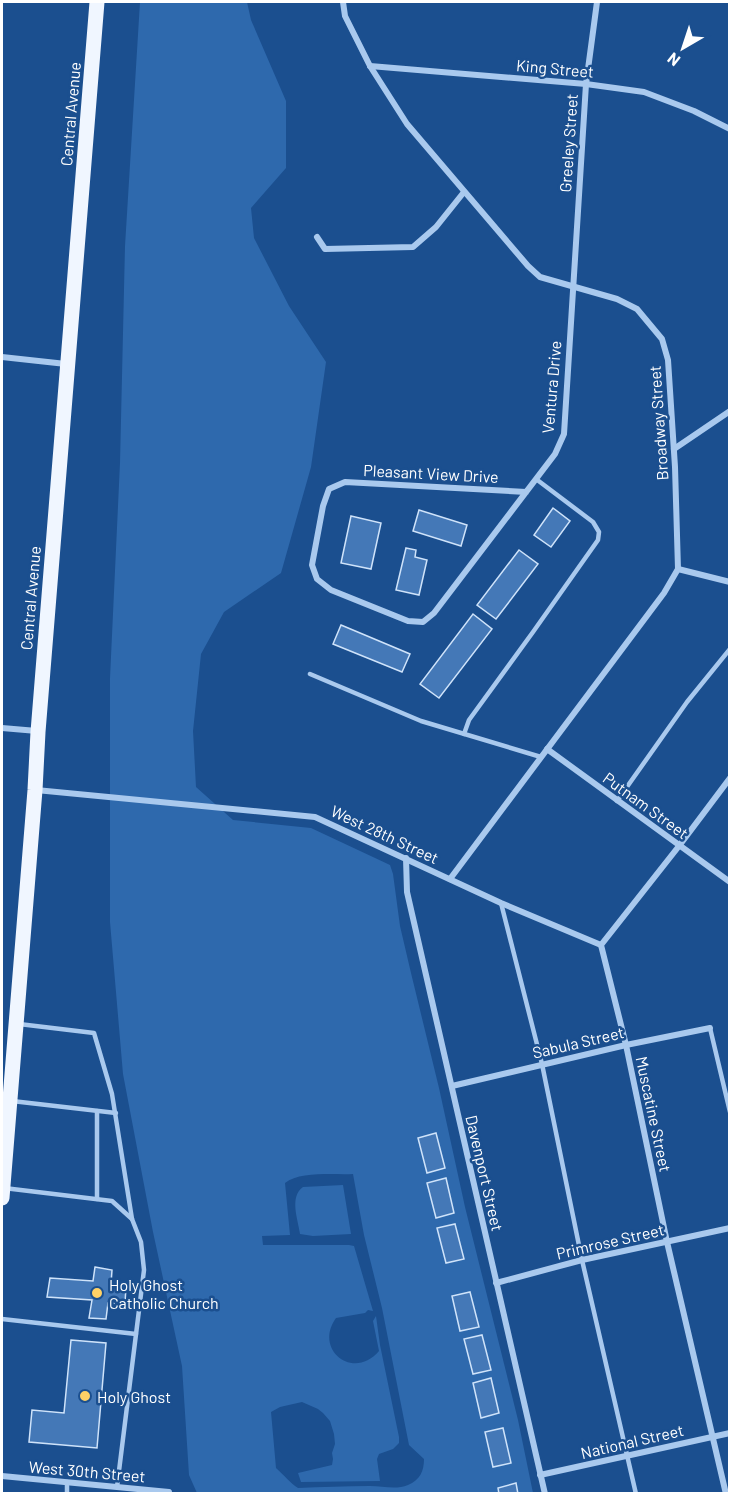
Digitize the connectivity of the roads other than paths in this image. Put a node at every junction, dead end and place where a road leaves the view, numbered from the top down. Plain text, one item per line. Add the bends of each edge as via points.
1 (98, 2) edge
2 (343, 2) edge
3 (597, 2) edge
4 (369, 66) junction
5 (586, 84) junction
6 (729, 129) edge
7 (464, 192) junction
8 (317, 237) dead end
9 (573, 288) junction
10 (2, 357) edge
11 (67, 364) junction
12 (729, 411) edge
13 (674, 448) junction
14 (536, 479) junction
15 (526, 492) junction
16 (678, 569) junction
17 (729, 582) edge
18 (423, 622) joint
19 (729, 648) edge
20 (310, 674) dead end
21 (2, 728) edge
22 (38, 732) junction
23 (464, 734) junction
24 (547, 749) junction
25 (541, 757) junction
26 (729, 778) edge
27 (35, 790) junction
28 (617, 801) junction
29 (679, 846) junction
30 (406, 858) junction
31 (450, 879) junction
32 (729, 882) edge
33 (501, 903) junction
34 (601, 945) junction
35 (16, 1023) junction
36 (710, 1028) joint
37 (626, 1044) junction
38 (542, 1064) junction
39 (452, 1086) junction
40 (5, 1101) edge
41 (97, 1111) junction
42 (729, 1112) edge
43 (116, 1113) junction
44 (2, 1193) edge
45 (97, 1199) junction
46 (132, 1219) junction
47 (729, 1228) edge
48 (667, 1242) junction
49 (582, 1260) junction
50 (496, 1283) junction
51 (2, 1318) edge
52 (136, 1334) junction
53 (729, 1432) edge
54 (712, 1436) junction
55 (627, 1455) junction
56 (540, 1475) junction
57 (2, 1476) edge
58 (68, 1482) junction
59 (117, 1487) junction
60 (169, 1493) edge
61 (67, 1494) edge
62 (544, 1494) edge
63 (636, 1494) edge
64 (726, 1494) edge

1 - 11 main road, Central Avenue
2 - 4 street, Broadway Street via 345,16
3 - 5 street, Greeley Street
4 - 5 street, King Street
4 - 7 street, Broadway Street via 407,124
5 - 6 street, King Street via 644,92
5 - 9 street, Greeley Street
7 - 8 street via 436,227 413,247 325,249
7 - 9 street, Broadway Street via 528,267 540,277
9 - 13 street, Broadway Street via 617,299 637,309 662,339 668,360
9 - 14 street, Ventura Drive via 564,434
10 - 11 street
11 - 22 main road, Central Avenue
12 - 13 street
13 - 16 street, Broadway Street
14 - 15 street, Ventura Drive
14 - 23 lane via 593,522 599,532 598,540 469,720
15 - 18 street, Ventura Drive via 434,613
15 - 18 street, Pleasant View Drive via 345,482 329,489 312,565 317,579 331,590 408,621
16 - 17 street
16 - 24 street
19 - 28 lane
20 - 23 lane via 421,721
21 - 22 street
22 - 27 main road, Central Avenue
23 - 25 lane
24 - 25 street
24 - 28 street, Putnam Street
25 - 31 street
26 - 29 street
27 - 30 street, West 28th Street via 315,817
27 - 35 main road, Central Avenue
28 - 29 street, Putnam Street
29 - 32 street, Putnam Street
29 - 34 street
30 - 31 street, West 28th Street
30 - 39 street, Davenport Street via 407,892
31 - 33 street, West 28th Street
33 - 34 street, West 28th Street
33 - 38 lane
34 - 37 street, Muscatine Street
35 - 40 main road, Central Avenue
35 - 43 lane via 94,1033
36 - 37 street, Sabula Street
36 - 42 lane
37 - 38 street, Sabula Street
37 - 48 street, Muscatine Street
38 - 39 street, Sabula Street
38 - 49 lane
39 - 50 street, Davenport Street
40 - 41 lane
40 - 44 main road, Central Avenue
41 - 43 lane
41 - 45 lane
43 - 46 lane
44 - 45 lane
45 - 46 lane via 112,1201
46 - 52 lane via 141,1242 144,1270
47 - 48 street, Primrose Street
48 - 49 street, Primrose Street
48 - 54 street, Muscatine Street
49 - 50 street, Primrose Street
49 - 55 lane
50 - 56 street, Davenport Street
51 - 52 lane
52 - 59 lane
53 - 54 street, National Street
54 - 55 street, National Street
54 - 64 street, Muscatine Street
55 - 56 street, National Street
55 - 63 lane
56 - 62 street, Davenport Street
57 - 58 street, West 30th Street
58 - 59 street, West 30th Street
58 - 61 lane
59 - 60 street, West 30th Street

